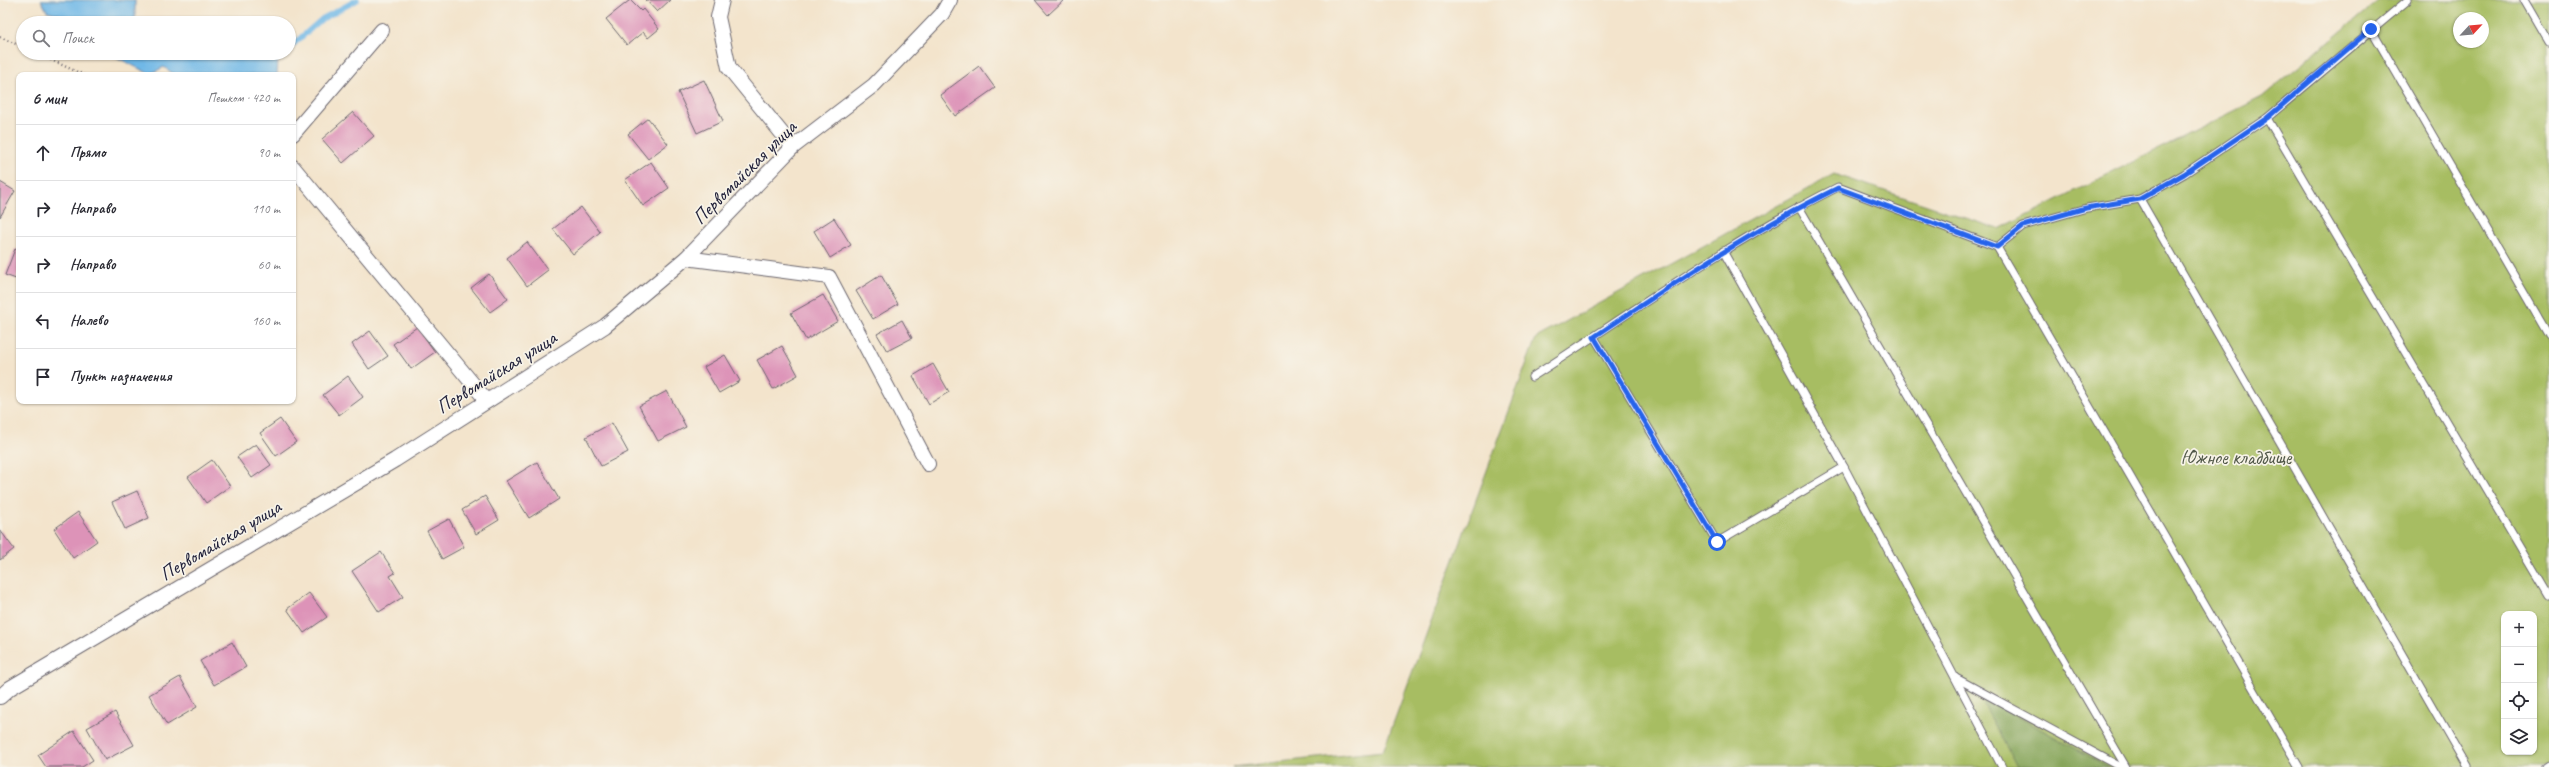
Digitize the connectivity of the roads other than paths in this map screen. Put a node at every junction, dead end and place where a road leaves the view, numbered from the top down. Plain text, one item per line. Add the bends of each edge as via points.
1 (722, 0) edge
2 (950, 0) edge
3 (2408, 0) edge
4 (2524, 0) edge
5 (2371, 29) junction
6 (382, 30) dead end
7 (2549, 43) edge
8 (2267, 118) junction
9 (296, 130) edge
10 (794, 146) junction
11 (296, 171) edge
12 (2140, 199) junction
13 (1799, 207) junction
14 (1997, 247) junction
15 (1723, 251) junction
16 (686, 258) junction
17 (2549, 336) edge
18 (1594, 337) junction
19 (1532, 377) dead end
20 (487, 401) junction
21 (928, 464) dead end
22 (1844, 468) junction
23 (2549, 596) edge
24 (1956, 678) junction
25 (0, 697) edge
26 (2549, 765) edge
27 (2002, 767) edge
28 (2122, 767) edge
29 (2126, 767) edge
30 (2300, 767) edge
31 (2468, 767) edge
32 (2546, 767) edge

1 - 10 street via 718,17 729,68
2 - 10 street, Первомайская улица via 942,14 874,85
3 - 5 lane
4 - 7 lane
5 - 8 lane
5 - 17 lane
6 - 9 street
8 - 12 lane via 2184,174
8 - 23 lane
10 - 16 street, Первомайская улица
11 - 20 street
12 - 14 lane via 2086,208 2023,226
12 - 31 lane
13 - 14 lane via 1838,188
13 - 15 lane
13 - 29 lane
14 - 30 lane
15 - 18 lane
15 - 22 lane
16 - 20 street, Первомайская улица via 606,326
16 - 21 street via 829,277
18 - 19 lane
18 - 22 lane via 1717,542
20 - 25 street, Первомайская улица via 395,460 10,688
22 - 24 lane
24 - 27 lane
24 - 28 lane
26 - 32 lane

